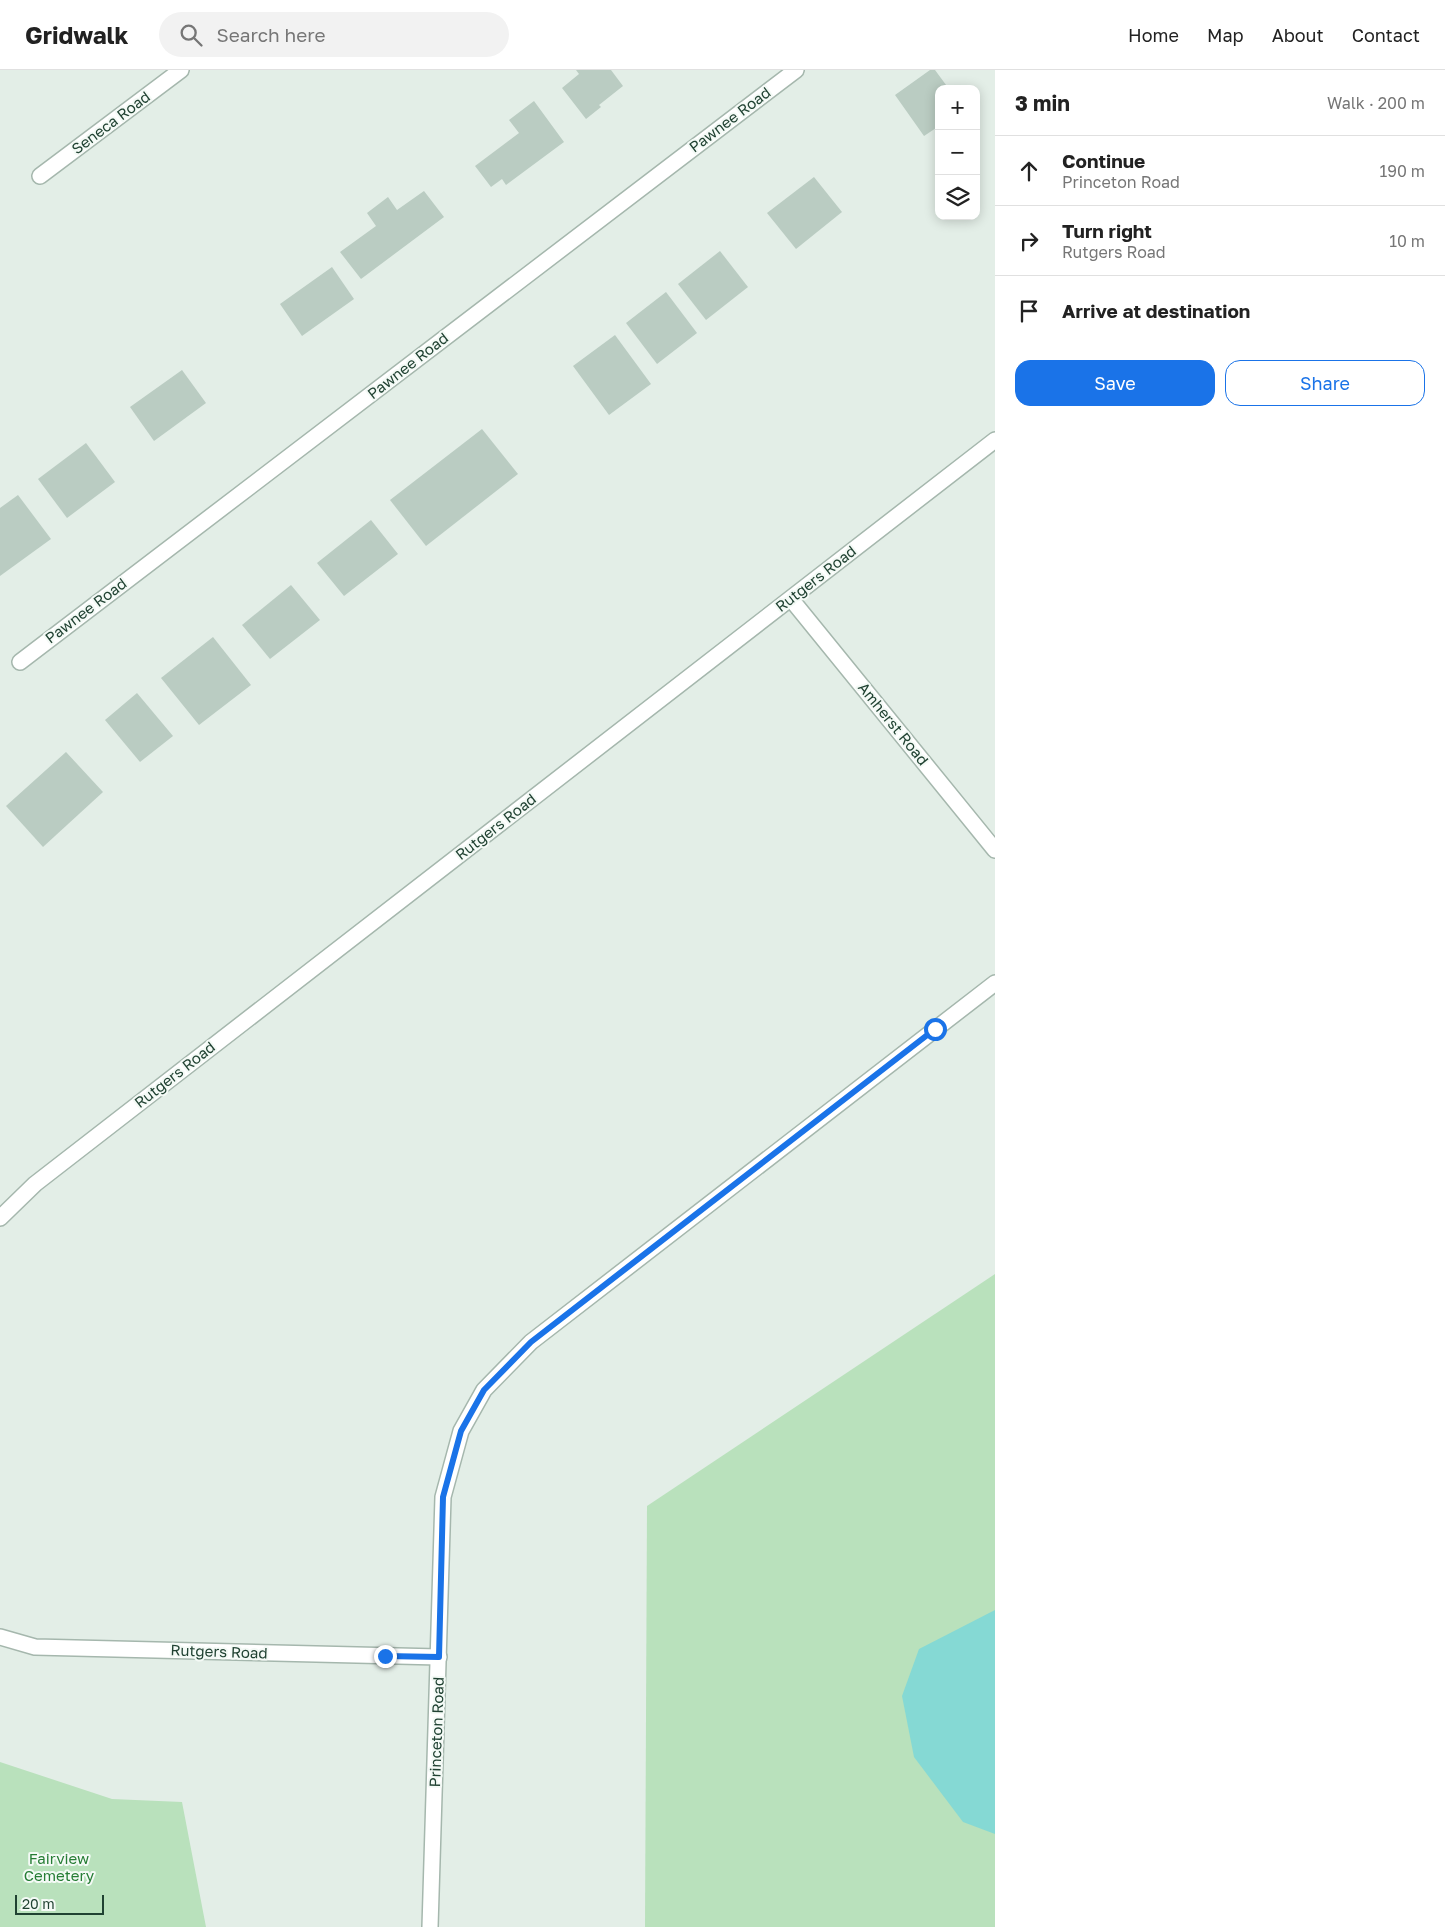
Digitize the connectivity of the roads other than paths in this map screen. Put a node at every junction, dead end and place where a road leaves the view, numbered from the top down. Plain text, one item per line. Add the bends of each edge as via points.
1 (181, 70) edge
2 (796, 70) edge
3 (40, 176) dead end
4 (995, 440) edge
5 (791, 598) junction
6 (20, 662) dead end
7 (995, 850) edge
8 (995, 983) edge
9 (0, 1218) edge
10 (0, 1637) edge
11 (439, 1657) junction
12 (430, 1927) edge

1 - 3 street, Seneca Road
2 - 6 street, Pawnee Road
4 - 5 street, Rutgers Road
5 - 7 street, Amherst Road
5 - 9 street, Rutgers Road via 35,1184
8 - 11 street, Princeton Road via 531,1342 484,1390 461,1431 443,1497
10 - 11 street, Rutgers Road via 35,1647
11 - 12 street, Princeton Road

